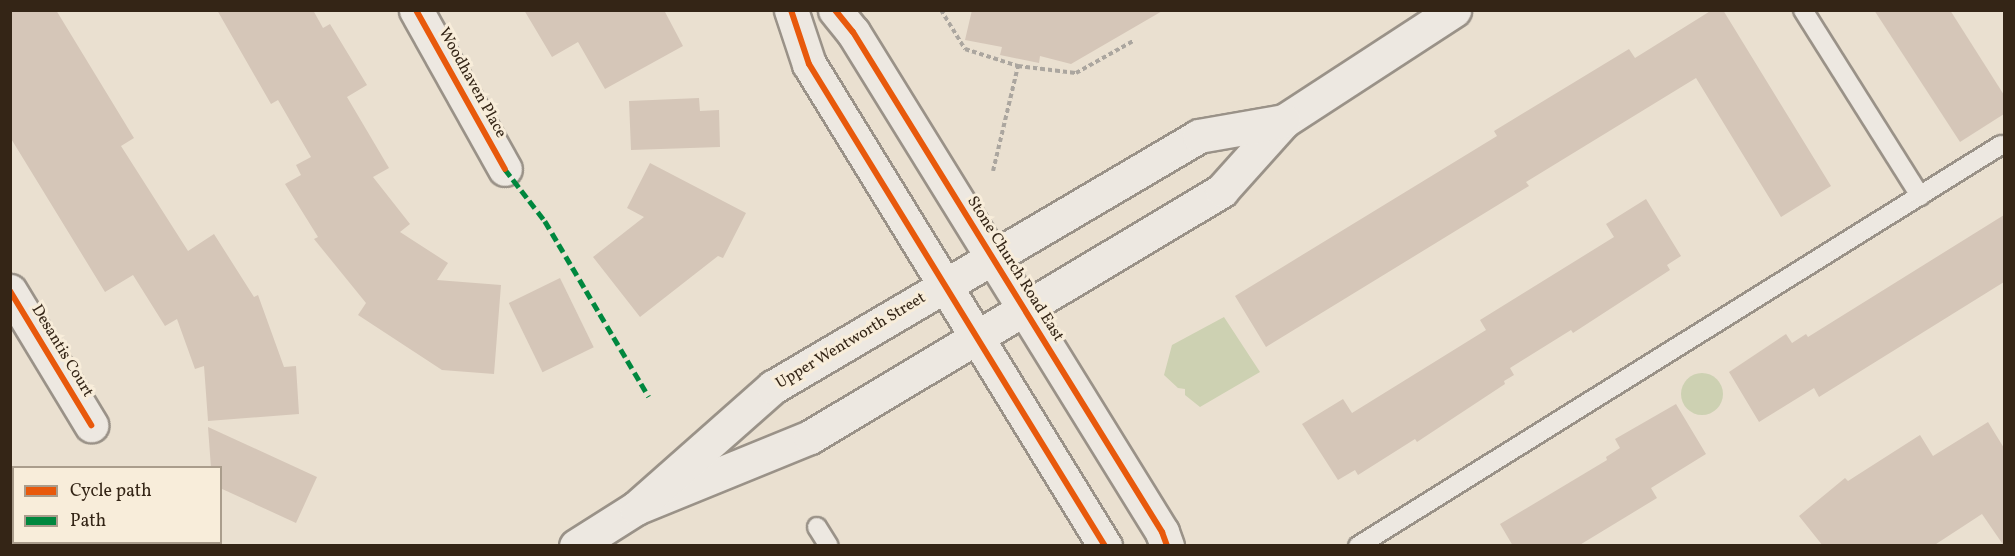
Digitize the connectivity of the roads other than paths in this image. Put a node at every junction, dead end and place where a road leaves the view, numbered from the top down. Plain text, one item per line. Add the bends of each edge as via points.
1 (416, 10) edge
2 (791, 10) edge
3 (835, 10) edge
4 (1454, 10) edge
5 (1803, 10) edge
6 (1284, 121) junction
7 (2001, 145) dead end
8 (505, 169) dead end
9 (1920, 196) junction
10 (992, 257) junction
11 (945, 285) junction
12 (10, 291) edge
13 (1024, 309) junction
14 (978, 337) junction
15 (91, 425) dead end
16 (636, 507) junction
17 (817, 526) dead end
18 (576, 546) edge
19 (829, 546) edge
20 (1105, 546) edge
21 (1167, 546) edge
22 (1358, 546) edge

1 - 8 main road, Woodhaven Place
2 - 11 main road via 809,64
3 - 10 main road, Stone Church Road East via 853,32
4 - 6 main road, Upper Wentworth Street
5 - 9 lane
6 - 10 main road, Upper Wentworth Street via 1198,135
6 - 13 main road, Upper Wentworth Street via 1222,190
7 - 9 lane
9 - 22 lane
10 - 11 main road, Upper Wentworth Street
10 - 13 main road, Stone Church Road East
11 - 14 main road
11 - 16 main road, Upper Wentworth Street via 773,387
12 - 15 main road, Desantis Court
13 - 14 main road, Upper Wentworth Street
13 - 21 main road, Stone Church Road East
14 - 16 main road, Upper Wentworth Street via 810,437
14 - 20 main road
16 - 18 main road, Upper Wentworth Street
17 - 19 lane

